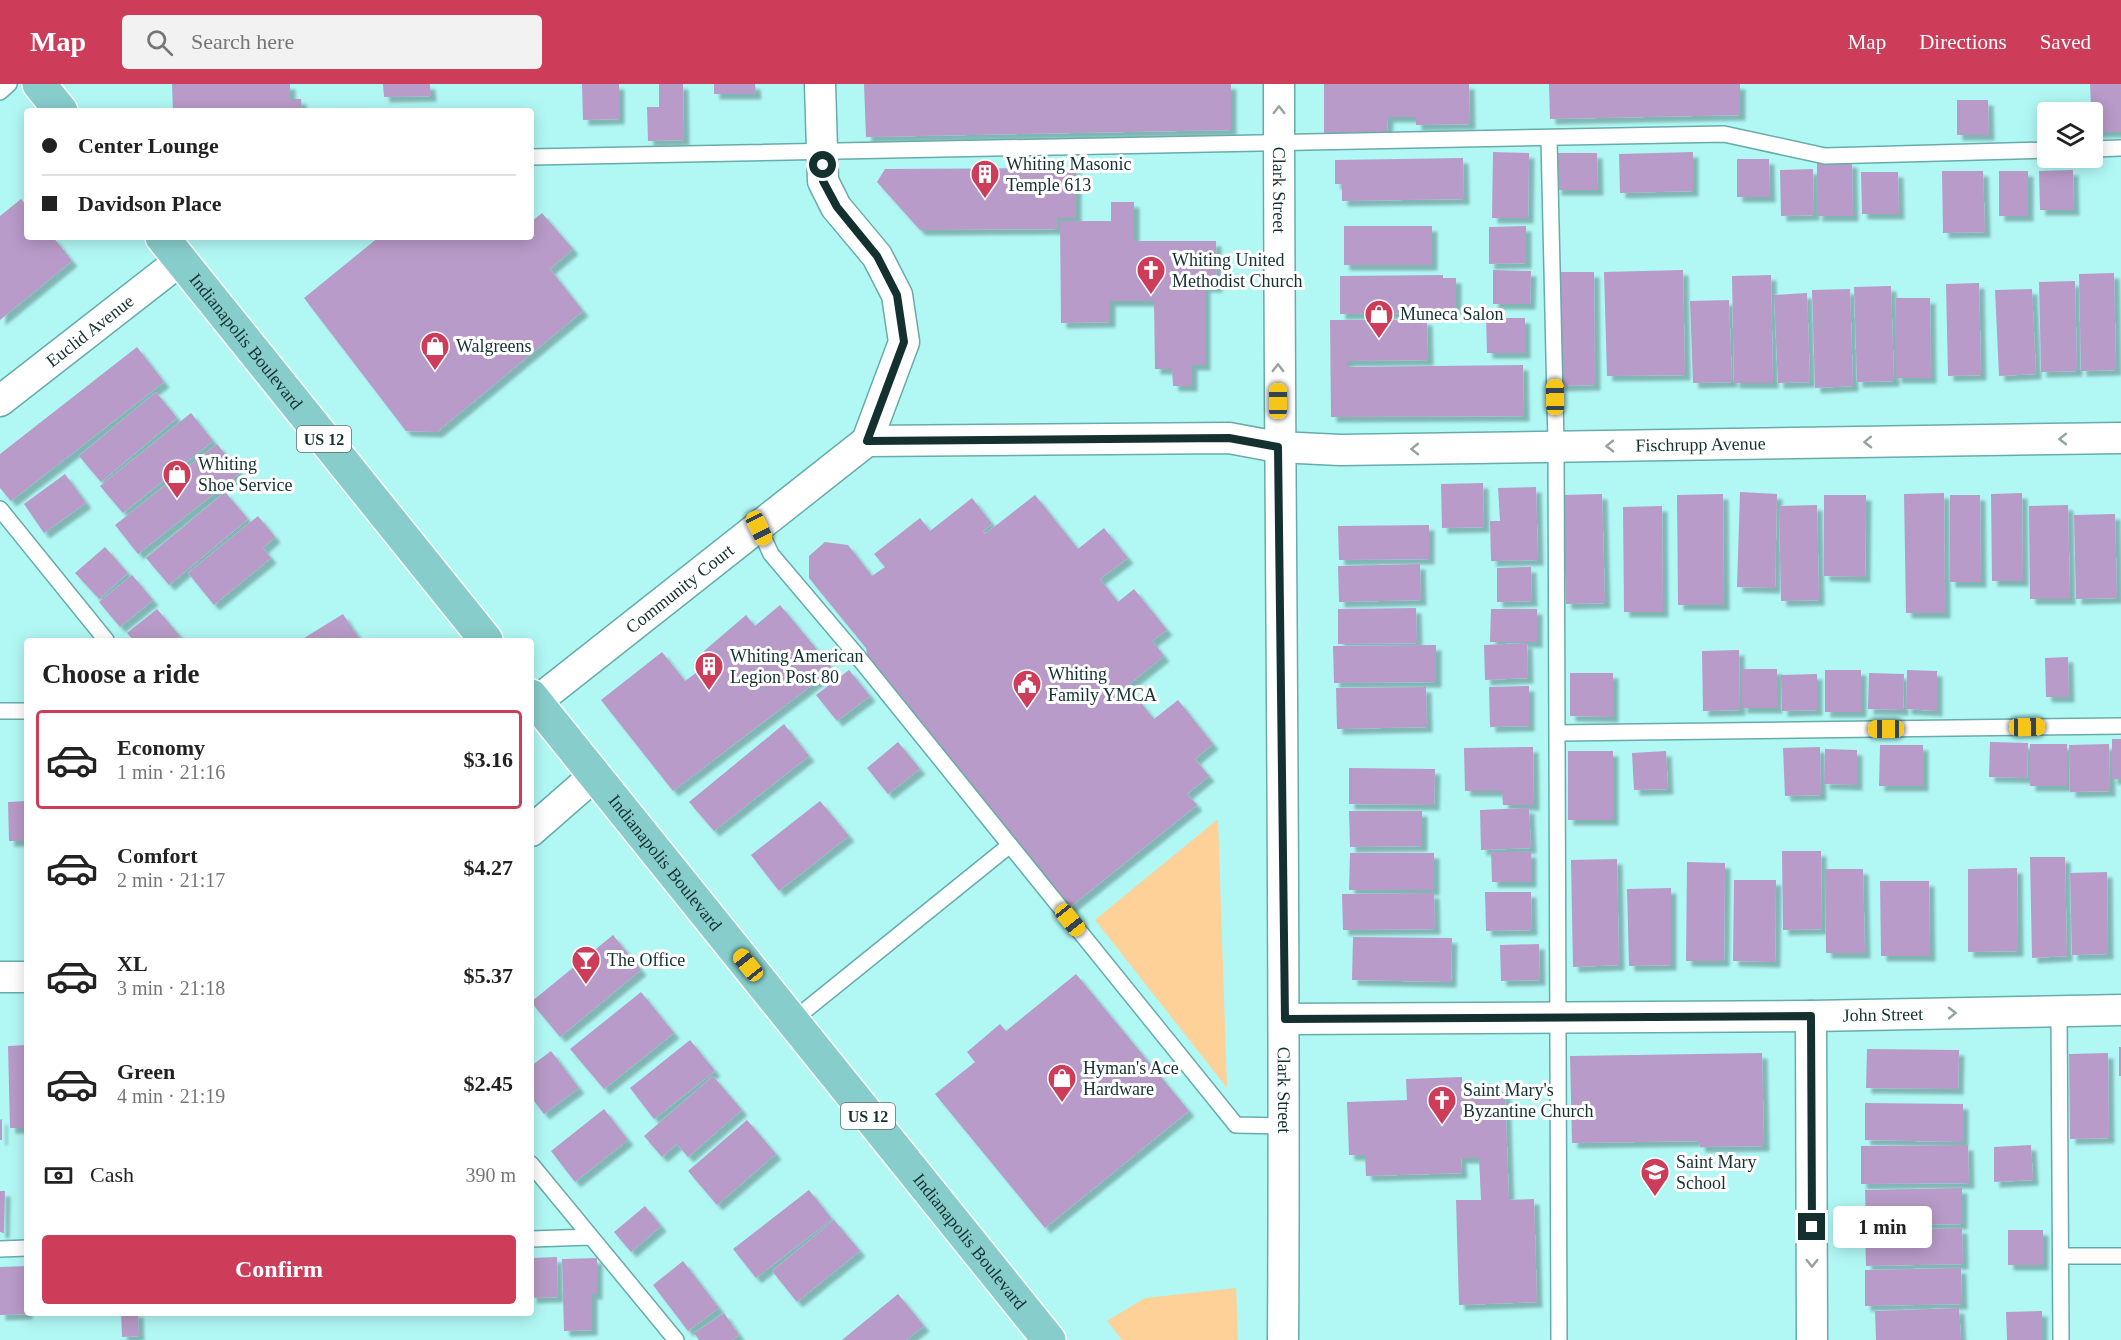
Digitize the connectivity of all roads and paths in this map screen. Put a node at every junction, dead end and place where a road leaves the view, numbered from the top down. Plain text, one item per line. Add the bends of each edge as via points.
1 (9, 84) edge
2 (39, 84) edge
3 (820, 84) edge
4 (1279, 84) edge
5 (0, 92) edge
6 (59, 108) edge
7 (1549, 138) junction
8 (1279, 144) junction
9 (2121, 148) edge
10 (2103, 149) edge
11 (822, 150) junction
12 (2037, 150) edge
13 (534, 157) edge
14 (172, 248) edge
15 (0, 401) edge
16 (2121, 438) edge
17 (867, 441) junction
18 (1278, 447) junction
19 (1556, 447) junction
20 (0, 509) edge
21 (759, 528) junction
22 (104, 638) edge
23 (484, 638) edge
24 (534, 699) edge
25 (0, 711) edge
26 (24, 711) edge
27 (2121, 726) edge
28 (1558, 733) junction
29 (595, 775) junction
30 (534, 828) edge
31 (1010, 845) junction
32 (0, 977) edge
33 (24, 977) edge
34 (2121, 1010) edge
35 (2059, 1011) junction
36 (1811, 1016) junction
37 (1559, 1018) junction
38 (1285, 1019) junction
39 (792, 1021) junction
40 (1285, 1126) junction
41 (534, 1168) edge
42 (591, 1238) junction
43 (534, 1239) edge
44 (0, 1248) edge
45 (24, 1248) edge
46 (2061, 1256) junction
47 (2121, 1256) edge
48 (676, 1340) edge
49 (1049, 1340) edge
50 (1284, 1340) edge
51 (1559, 1340) edge
52 (1812, 1340) edge
53 (2061, 1340) edge

1 - 5 lane
2 - 6 main road
3 - 11 street
8 -> 4 street, Clark Street
7 - 8 lane
7 - 12 lane via 1724,134 1825,156
7 - 19 lane
8 - 11 lane
18 -> 8 street, Clark Street
9 - 10 lane
11 - 13 lane
11 - 17 street via 823,181 837,207 877,256 897,295 904,342
14 - 15 street, Euclid Avenue
14 - 23 main road, Indianapolis Boulevard / US 12
16 -> 19 street, Fischrupp Avenue
17 - 18 street via 1229,438
17 - 21 street, Community Court
19 -> 18 street, Fischrupp Avenue
18 - 38 street, Clark Street
19 - 28 lane
20 - 22 lane
21 - 24 street, Community Court
21 - 31 lane via 771,554
24 - 29 main road, Indianapolis Boulevard / US 12
25 - 26 lane
27 - 28 lane
28 - 37 lane
29 - 30 street
29 - 39 main road, Indianapolis Boulevard / US 12
31 - 39 lane
31 - 40 lane via 1236,1125
32 - 33 street
34 - 35 street, John Street
36 -> 35 street, John Street
35 - 46 lane
36 - 37 street, John Street
36 -> 52 street
37 - 38 street, John Street
37 - 51 lane
38 - 40 street, Clark Street
39 - 49 main road, Indianapolis Boulevard / US 12
40 - 50 street, Clark Street
41 - 42 lane
42 - 43 lane
42 - 48 lane
44 - 45 lane
46 - 47 lane
46 - 53 lane

